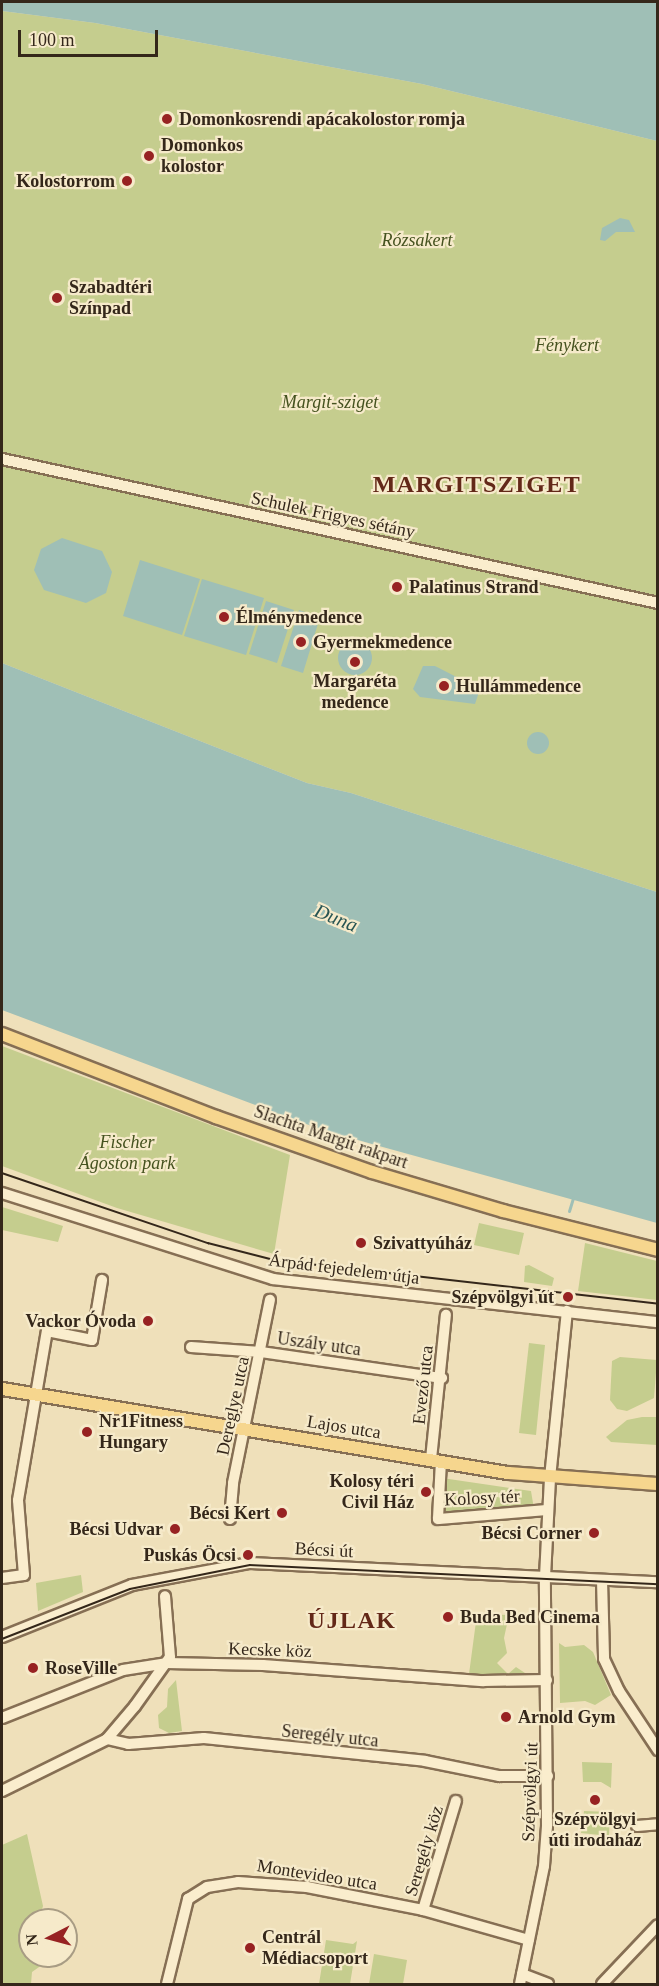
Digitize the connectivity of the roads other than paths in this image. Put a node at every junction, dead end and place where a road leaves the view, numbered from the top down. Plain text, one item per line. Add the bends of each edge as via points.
1 (2, 459) edge
2 (657, 603) edge
3 (2, 1034) edge
4 (2, 1193) edge
5 (657, 1250) edge
6 (102, 1280) dead end
7 (270, 1299) dead end
8 (567, 1311) junction
9 (446, 1315) dead end
10 (657, 1322) edge
11 (191, 1347) dead end
12 (261, 1352) junction
13 (442, 1378) junction
14 (2, 1389) edge
15 (30, 1395) junction
16 (2, 1397) edge
17 (245, 1430) junction
18 (436, 1460) junction
19 (550, 1478) junction
20 (657, 1484) edge
21 (548, 1510) junction
22 (230, 1519) dead end
23 (545, 1577) junction
24 (2, 1578) edge
25 (602, 1580) junction
26 (657, 1582) edge
27 (165, 1596) dead end
28 (2, 1637) edge
29 (167, 1664) junction
30 (547, 1680) junction
31 (2, 1718) edge
32 (107, 1739) junction
33 (657, 1750) edge
34 (548, 1776) junction
35 (2, 1791) edge
36 (456, 1801) dead end
37 (657, 1824) edge
38 (637, 1826) dead end
39 (423, 1910) junction
40 (657, 1925) edge
41 (529, 1940) junction
42 (521, 1979) edge
43 (607, 1982) edge
44 (167, 1984) edge
45 (548, 1984) edge

1 - 2 street, Schulek Frigyes sétány
3 - 5 main road, Slachta Margit rakpart via 372,1172 503,1211
4 - 8 street, Árpád fejedelem útja via 273,1279
6 - 15 street via 93,1340 46,1331
7 - 12 street, Dereglye utca
8 - 10 street, Árpád fejedelem útja
8 - 19 street, Szépvölgyi út
9 - 13 street, Evező utca
11 - 12 street, Uszály utca
12 - 13 street, Uszály utca
12 - 17 street, Dereglye utca
13 - 18 street, Evező utca
14 - 15 main road, Lajos utca
15 - 16 main road, Lajos utca
15 - 17 main road, Lajos utca
15 - 24 street via 18,1500 24,1575
17 - 18 main road, Lajos utca
17 - 22 street, Dereglye utca via 233,1483
18 - 19 main road, Lajos utca
18 - 21 street, Kolosy tér via 438,1520
19 - 20 main road, Lajos utca
19 - 21 street, Szépvölgyi út
21 - 23 street, Szépvölgyi út
23 - 25 street, Bécsi út
23 - 28 street, Bécsi út via 250,1563 132,1585
23 - 30 street, Szépvölgyi út
25 - 26 street, Bécsi út
25 - 33 street via 604,1659 618,1691
27 - 29 street via 171,1650
29 - 30 street, Kecske köz via 263,1665 483,1681
29 - 31 street, Kecske köz via 123,1670
29 - 32 street
30 - 34 street, Szépvölgyi út
32 - 34 street, Seregély utca via 128,1744 204,1738 426,1761 479,1773
32 - 35 street
34 - 41 street, Szépvölgyi út via 544,1866
36 - 39 street, Seregély köz
37 - 38 street
39 - 41 street, Montevideo utca
39 - 44 street, Montevideo utca via 272,1882 207,1887 188,1899
40 - 43 street
41 - 42 street, Szépvölgyi út
42 - 45 street

